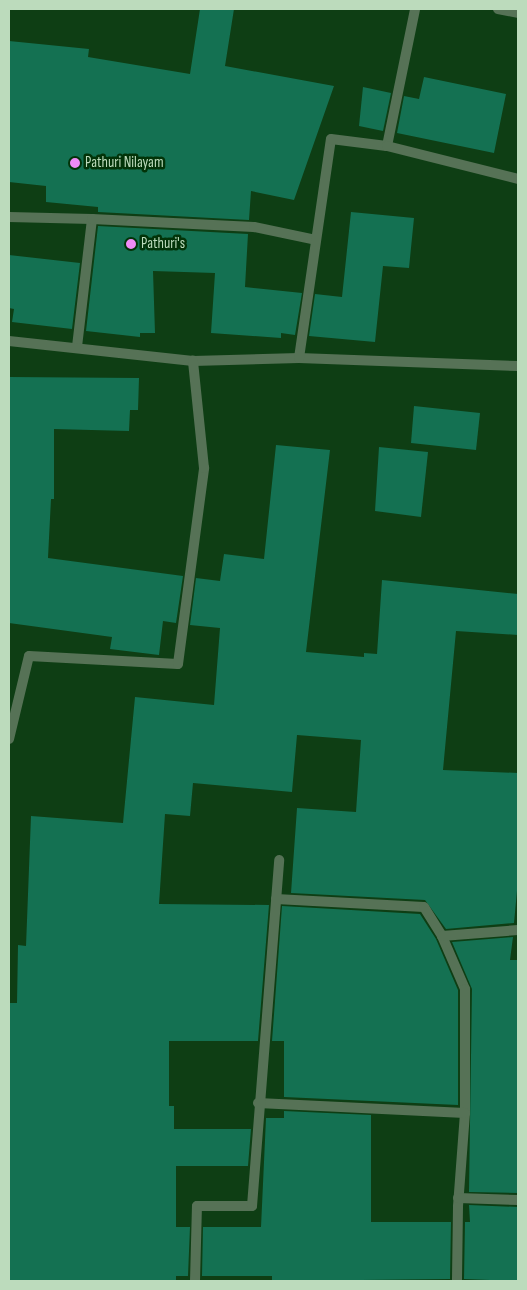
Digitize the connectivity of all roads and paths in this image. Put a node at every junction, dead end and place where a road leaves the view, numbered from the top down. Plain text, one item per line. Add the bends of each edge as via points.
1 (414, 9) edge
2 (498, 9) edge
3 (515, 11) edge
4 (387, 146) junction
5 (518, 179) edge
6 (9, 217) edge
7 (92, 219) junction
8 (316, 240) junction
9 (9, 341) edge
10 (77, 346) junction
11 (299, 358) junction
12 (193, 361) junction
13 (518, 366) edge
14 (9, 738) edge
15 (280, 860) dead end
16 (276, 900) junction
17 (518, 930) edge
18 (442, 936) junction
19 (258, 1103) junction
20 (465, 1113) junction
21 (458, 1198) junction
22 (518, 1200) edge
23 (195, 1281) edge
24 (457, 1281) edge

1 - 4 street
2 - 3 street
4 - 5 street
4 - 8 street via 331,139
6 - 7 street
7 - 8 street via 254,227
7 - 10 street
8 - 11 street
9 - 10 street
10 - 12 street
11 - 12 street
11 - 13 street
12 - 14 street via 204,468 178,664 29,656
15 - 16 street
16 - 18 street via 424,907
16 - 19 street
17 - 18 street
18 - 20 street via 465,989
19 - 20 street
19 - 23 street via 252,1206 197,1206
20 - 21 street
21 - 22 street
21 - 24 street

